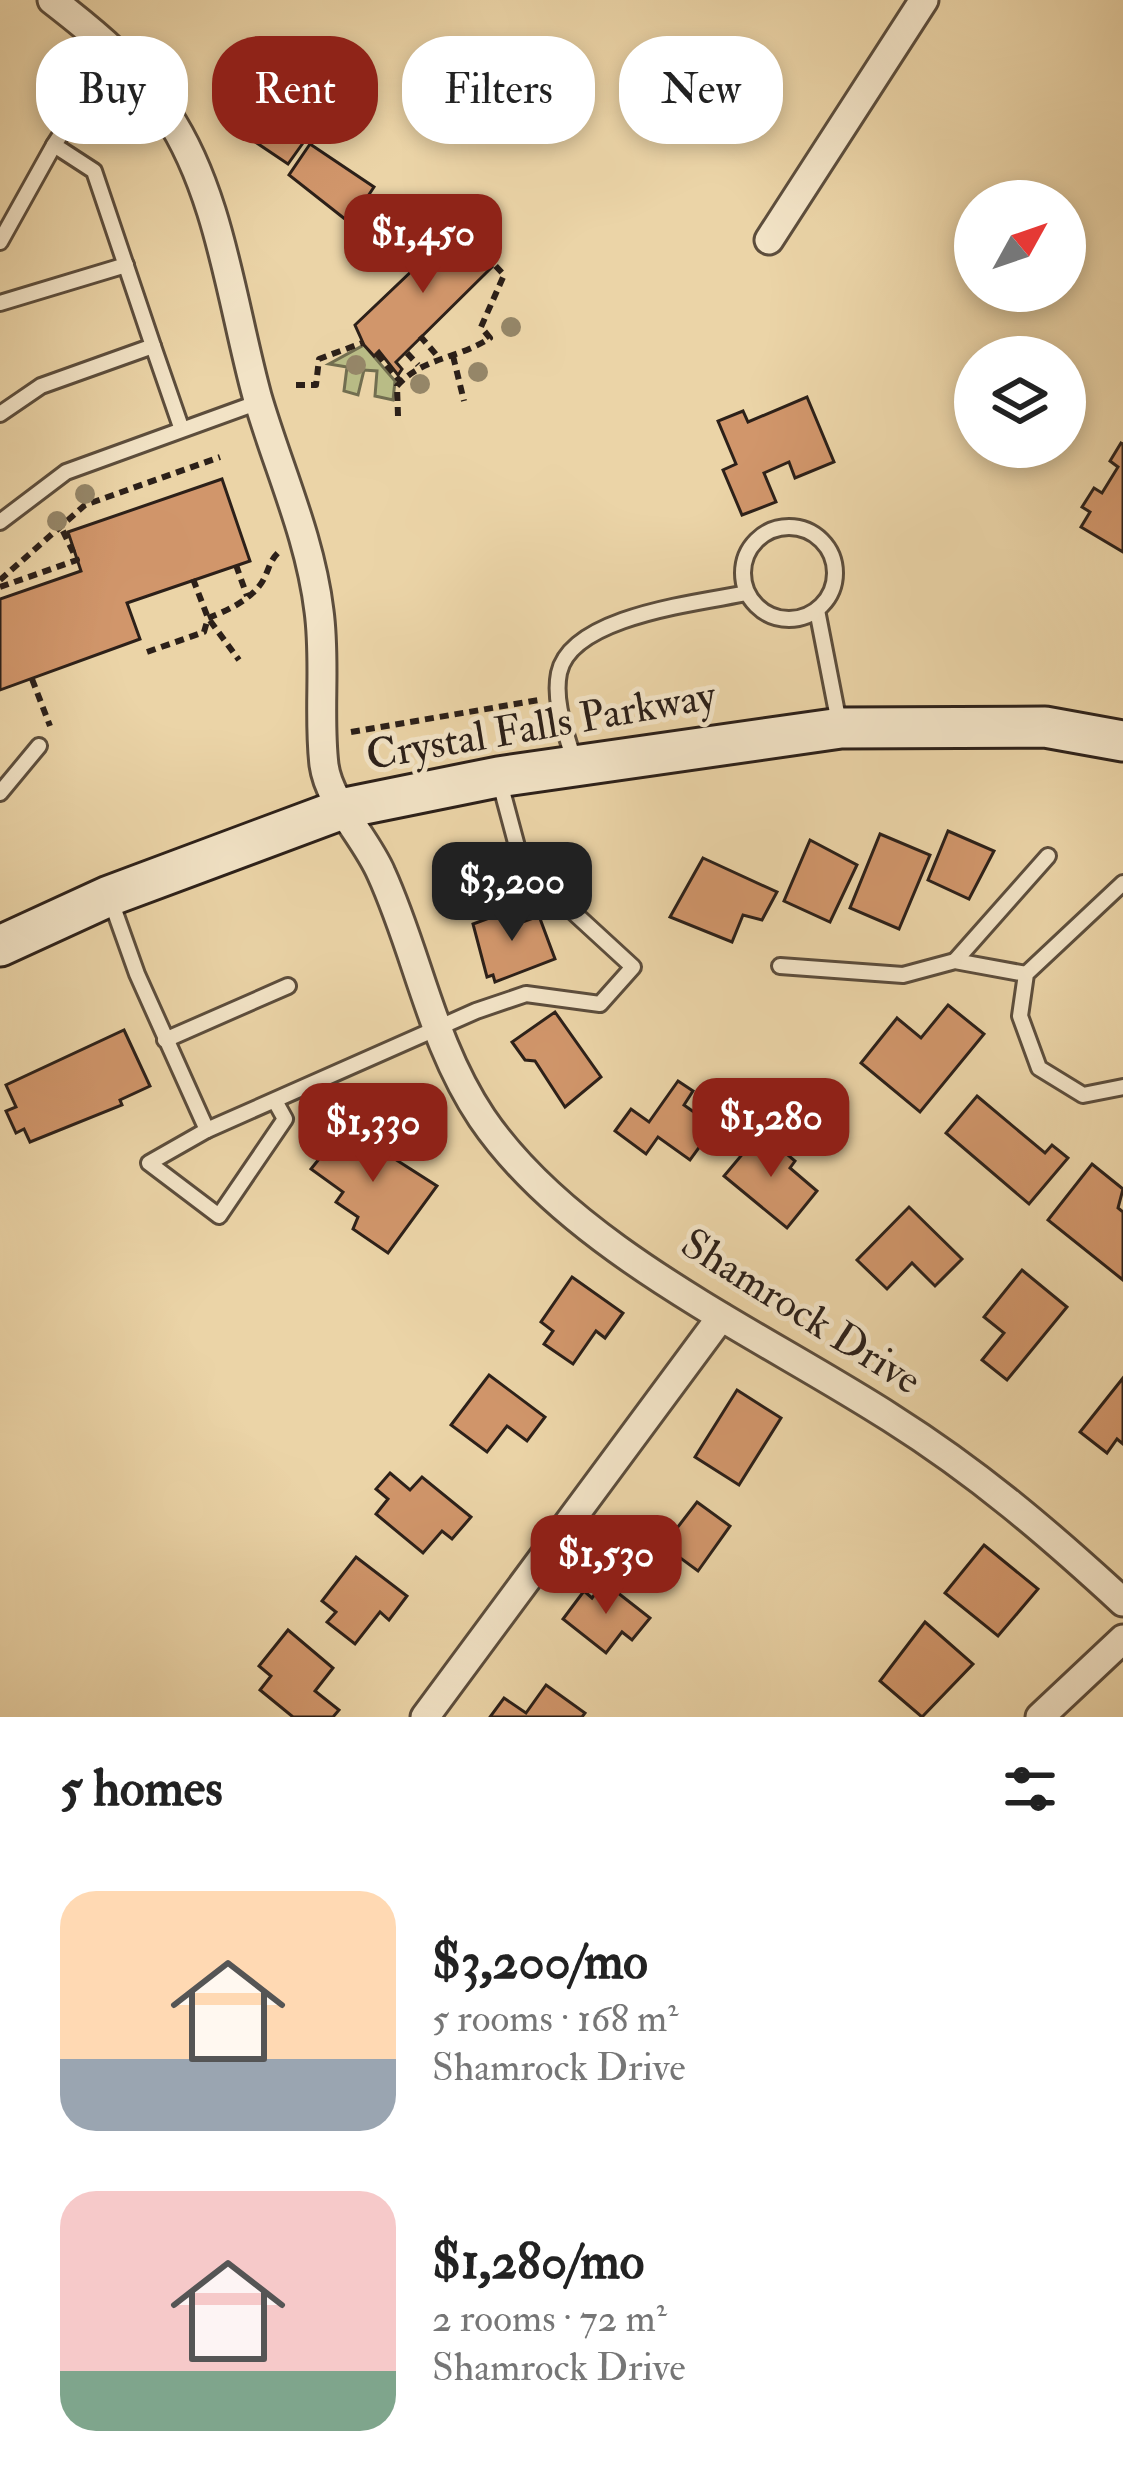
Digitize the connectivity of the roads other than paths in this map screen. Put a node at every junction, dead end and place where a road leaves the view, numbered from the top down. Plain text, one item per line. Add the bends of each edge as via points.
1 (52, 0) edge
2 (924, 0) edge
3 (99, 36) edge
4 (182, 144) edge
5 (54, 145) joint
6 (0, 240) edge
7 (769, 240) dead end
8 (126, 266) junction
9 (0, 303) edge
10 (153, 346) junction
11 (259, 402) junction
12 (0, 414) edge
13 (181, 427) junction
14 (0, 522) edge
15 (747, 593) junction
16 (817, 610) junction
17 (841, 728) junction
18 (1123, 741) edge
19 (47, 743) road end
20 (575, 764) junction
21 (499, 778) junction
22 (0, 793) edge
23 (345, 808) junction
24 (1048, 856) dead end
25 (1123, 883) edge
26 (109, 896) junction
27 (0, 946) edge
28 (955, 962) junction
29 (780, 966) dead end
30 (1026, 974) junction
31 (288, 986) dead end
32 (435, 1031) junction
33 (165, 1040) junction
34 (1123, 1087) edge
35 (275, 1101) junction
36 (207, 1130) junction
37 (722, 1317) junction
38 (1123, 1602) edge
39 (1123, 1639) edge
40 (424, 1717) edge
41 (1040, 1717) edge

1 - 3 street, Shamrock Drive
2 - 7 street
4 - 11 street, Shamrock Drive via 202,190
5 - 6 lane
5 - 8 lane via 94,171
8 - 9 lane
8 - 10 lane
10 - 12 lane via 41,386
10 - 13 lane
11 - 13 lane
11 - 23 street, Shamrock Drive via 310,554 324,770
13 - 14 lane via 66,472
15 - 16 lane via 772,616 803,618
15 - 16 lane via 747,550 770,530 799,527 824,543 836,571
15 - 20 lane via 596,630 560,669
16 - 17 lane
17 - 18 main road, Crystal Falls Parkway via 1045,727
17 - 20 main road, Crystal Falls Parkway
19 - 22 lane
20 - 21 main road, Crystal Falls Parkway
21 - 23 main road, Crystal Falls Parkway
21 - 32 lane via 522,866 633,967 600,1004 526,994
23 - 26 main road, Crystal Falls Parkway
23 - 32 street, Shamrock Drive via 381,872
24 - 28 lane
25 - 30 lane
26 - 27 main road, Crystal Falls Parkway
26 - 33 lane
28 - 29 lane via 902,975
28 - 30 lane
30 - 34 lane via 1020,1016 1039,1068 1083,1095
31 - 33 lane
32 - 35 lane
32 - 37 street, Shamrock Drive via 482,1117 541,1190
33 - 36 lane
35 - 36 lane
35 - 36 lane via 285,1119 219,1216 149,1163
37 - 38 street, Shamrock Drive via 1012,1499
37 - 40 street
39 - 41 street

